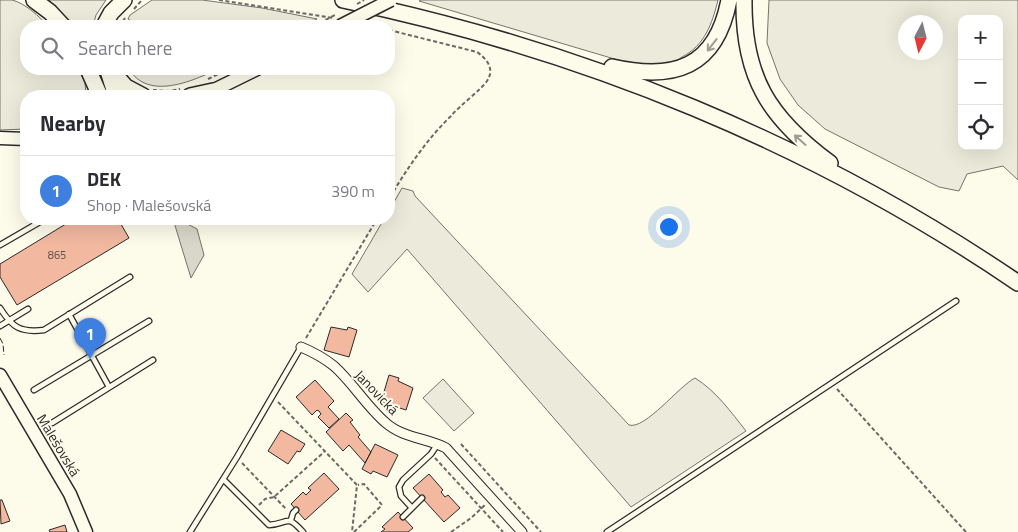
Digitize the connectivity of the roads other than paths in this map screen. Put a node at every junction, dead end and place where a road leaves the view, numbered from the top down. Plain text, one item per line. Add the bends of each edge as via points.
1 (34, 0) edge
2 (124, 0) edge
3 (342, 0) edge
4 (391, 0) edge
5 (729, 0) edge
6 (744, 0) edge
7 (57, 20) edge
8 (107, 20) edge
9 (342, 20) edge
10 (548, 54) junction
11 (90, 75) edge
12 (90, 75) edge
13 (111, 75) edge
14 (115, 75) edge
15 (242, 75) edge
16 (207, 89) edge
17 (92, 90) edge
18 (97, 90) edge
19 (114, 90) edge
20 (136, 90) edge
21 (0, 138) edge
22 (20, 139) edge
23 (867, 190) junction
24 (35, 225) edge
25 (0, 246) edge
26 (130, 277) dead end
27 (1018, 283) edge
28 (956, 301) dead end
29 (0, 308) edge
30 (28, 309) dead end
31 (69, 314) junction
32 (8, 321) junction
33 (149, 321) dead end
34 (0, 326) edge
35 (301, 347) joint
36 (92, 355) junction
37 (153, 360) dead end
38 (0, 375) edge
39 (109, 387) junction
40 (34, 390) dead end
41 (52, 423) dead end
42 (438, 444) junction
43 (224, 480) junction
44 (422, 498) dead end
45 (412, 508) junction
46 (294, 512) road end
47 (403, 517) dead end
48 (291, 520) junction
49 (86, 532) edge
50 (190, 532) edge
51 (303, 532) edge
52 (522, 532) edge
53 (607, 532) edge

1 - 7 main road
2 - 8 main road
3 - 10 main road via 438,22
4 - 9 street, bridge
5 -> 10 main road via 723,25 711,48 696,60 673,70 640,73
23 -> 6 main road via 804,144 767,100 749,57
10 - 23 main road via 696,108
11 - 17 main road
12 - 18 main road
13 - 19 main road
14 - 20 main road via 126,87
15 - 16 street
21 - 22 street
23 - 27 main road
24 - 25 lane
26 - 31 lane
28 - 53 lane
29 - 32 lane
30 - 32 lane
31 - 32 lane via 44,330 19,328
31 - 36 lane
32 - 34 lane
33 - 36 lane
35 - 42 street, Janovická via 334,367 386,423 399,432
35 - 43 lane
36 - 39 lane
36 - 40 lane
37 - 39 lane
38 - 49 street, Malešovská via 70,494
39 - 41 lane
42 - 45 lane via 399,487 401,496
42 - 52 street, Janovická via 446,448
43 - 48 lane via 269,525
43 - 50 lane
44 - 45 lane
45 - 47 lane
46 - 48 lane
48 - 51 lane

